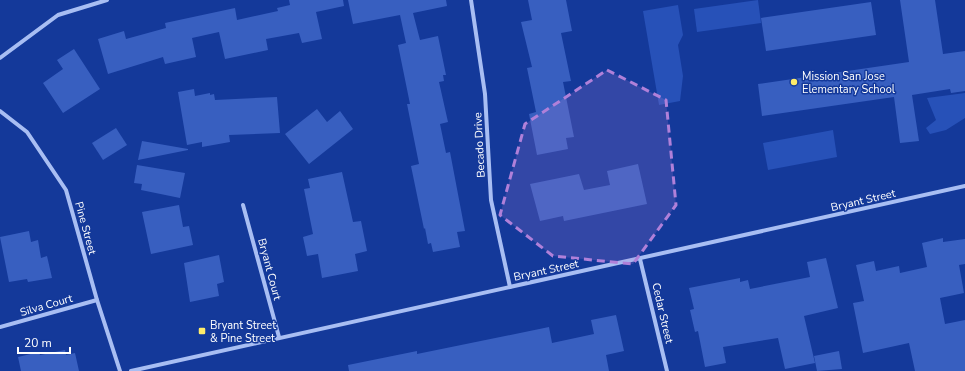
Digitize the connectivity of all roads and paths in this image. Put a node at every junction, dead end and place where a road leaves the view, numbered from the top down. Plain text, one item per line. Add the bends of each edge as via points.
1 (107, 0) edge
2 (471, 0) edge
3 (0, 58) edge
4 (0, 111) edge
5 (965, 186) edge
6 (243, 204) dead end
7 (640, 259) junction
8 (510, 287) junction
9 (96, 300) junction
10 (0, 327) edge
11 (279, 338) junction
12 (120, 371) edge
13 (131, 371) edge
14 (667, 371) edge

1 - 3 street via 58,15
2 - 8 street, Becado Drive via 485,94 491,200
4 - 9 street, Pine Street via 27,132 66,190
5 - 7 street, Bryant Street
6 - 11 street, Bryant Court
7 - 8 street, Bryant Street
7 - 14 street, Cedar Street
8 - 11 street, Bryant Street
9 - 10 street, Silva Court
9 - 12 street, Pine Street
11 - 13 street, Bryant Street

